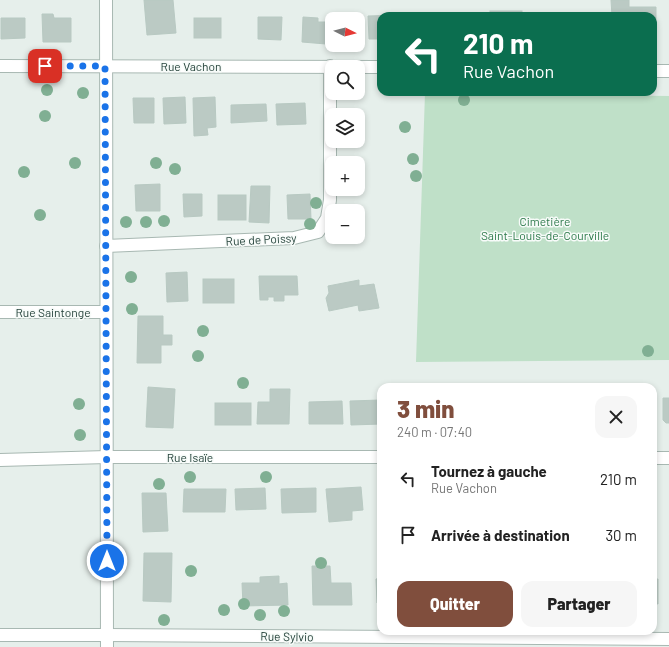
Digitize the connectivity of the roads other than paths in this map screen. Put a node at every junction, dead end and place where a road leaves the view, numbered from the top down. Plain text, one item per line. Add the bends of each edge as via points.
1 (106, 0) edge
2 (0, 66) edge
3 (105, 66) junction
4 (325, 66) edge
5 (365, 67) edge
6 (377, 67) edge
7 (657, 71) edge
8 (669, 71) edge
9 (330, 100) edge
10 (106, 246) junction
11 (0, 312) edge
12 (106, 312) junction
13 (107, 457) junction
14 (377, 458) edge
15 (657, 458) edge
16 (669, 458) edge
17 (0, 460) edge
18 (0, 635) edge
19 (107, 635) junction
20 (595, 639) edge
21 (669, 639) edge
22 (107, 647) edge

1 - 3 street
2 - 3 street, Rue Vachon
3 - 4 street, Rue Vachon
3 - 10 street
5 - 6 street, Rue Vachon
7 - 8 street
9 - 10 street, Rue de Poissy via 330,200 327,218 318,232 294,238
10 - 12 street
11 - 12 street, Rue Saintonge
12 - 13 street
13 - 14 street, Rue Isaïe
13 - 17 street, Rue Isaïe
13 - 19 street
15 - 16 street
18 - 19 street, Rue Sylvio
19 - 20 street, Rue Sylvio
19 - 22 street
20 - 21 street, Rue Sylvio

